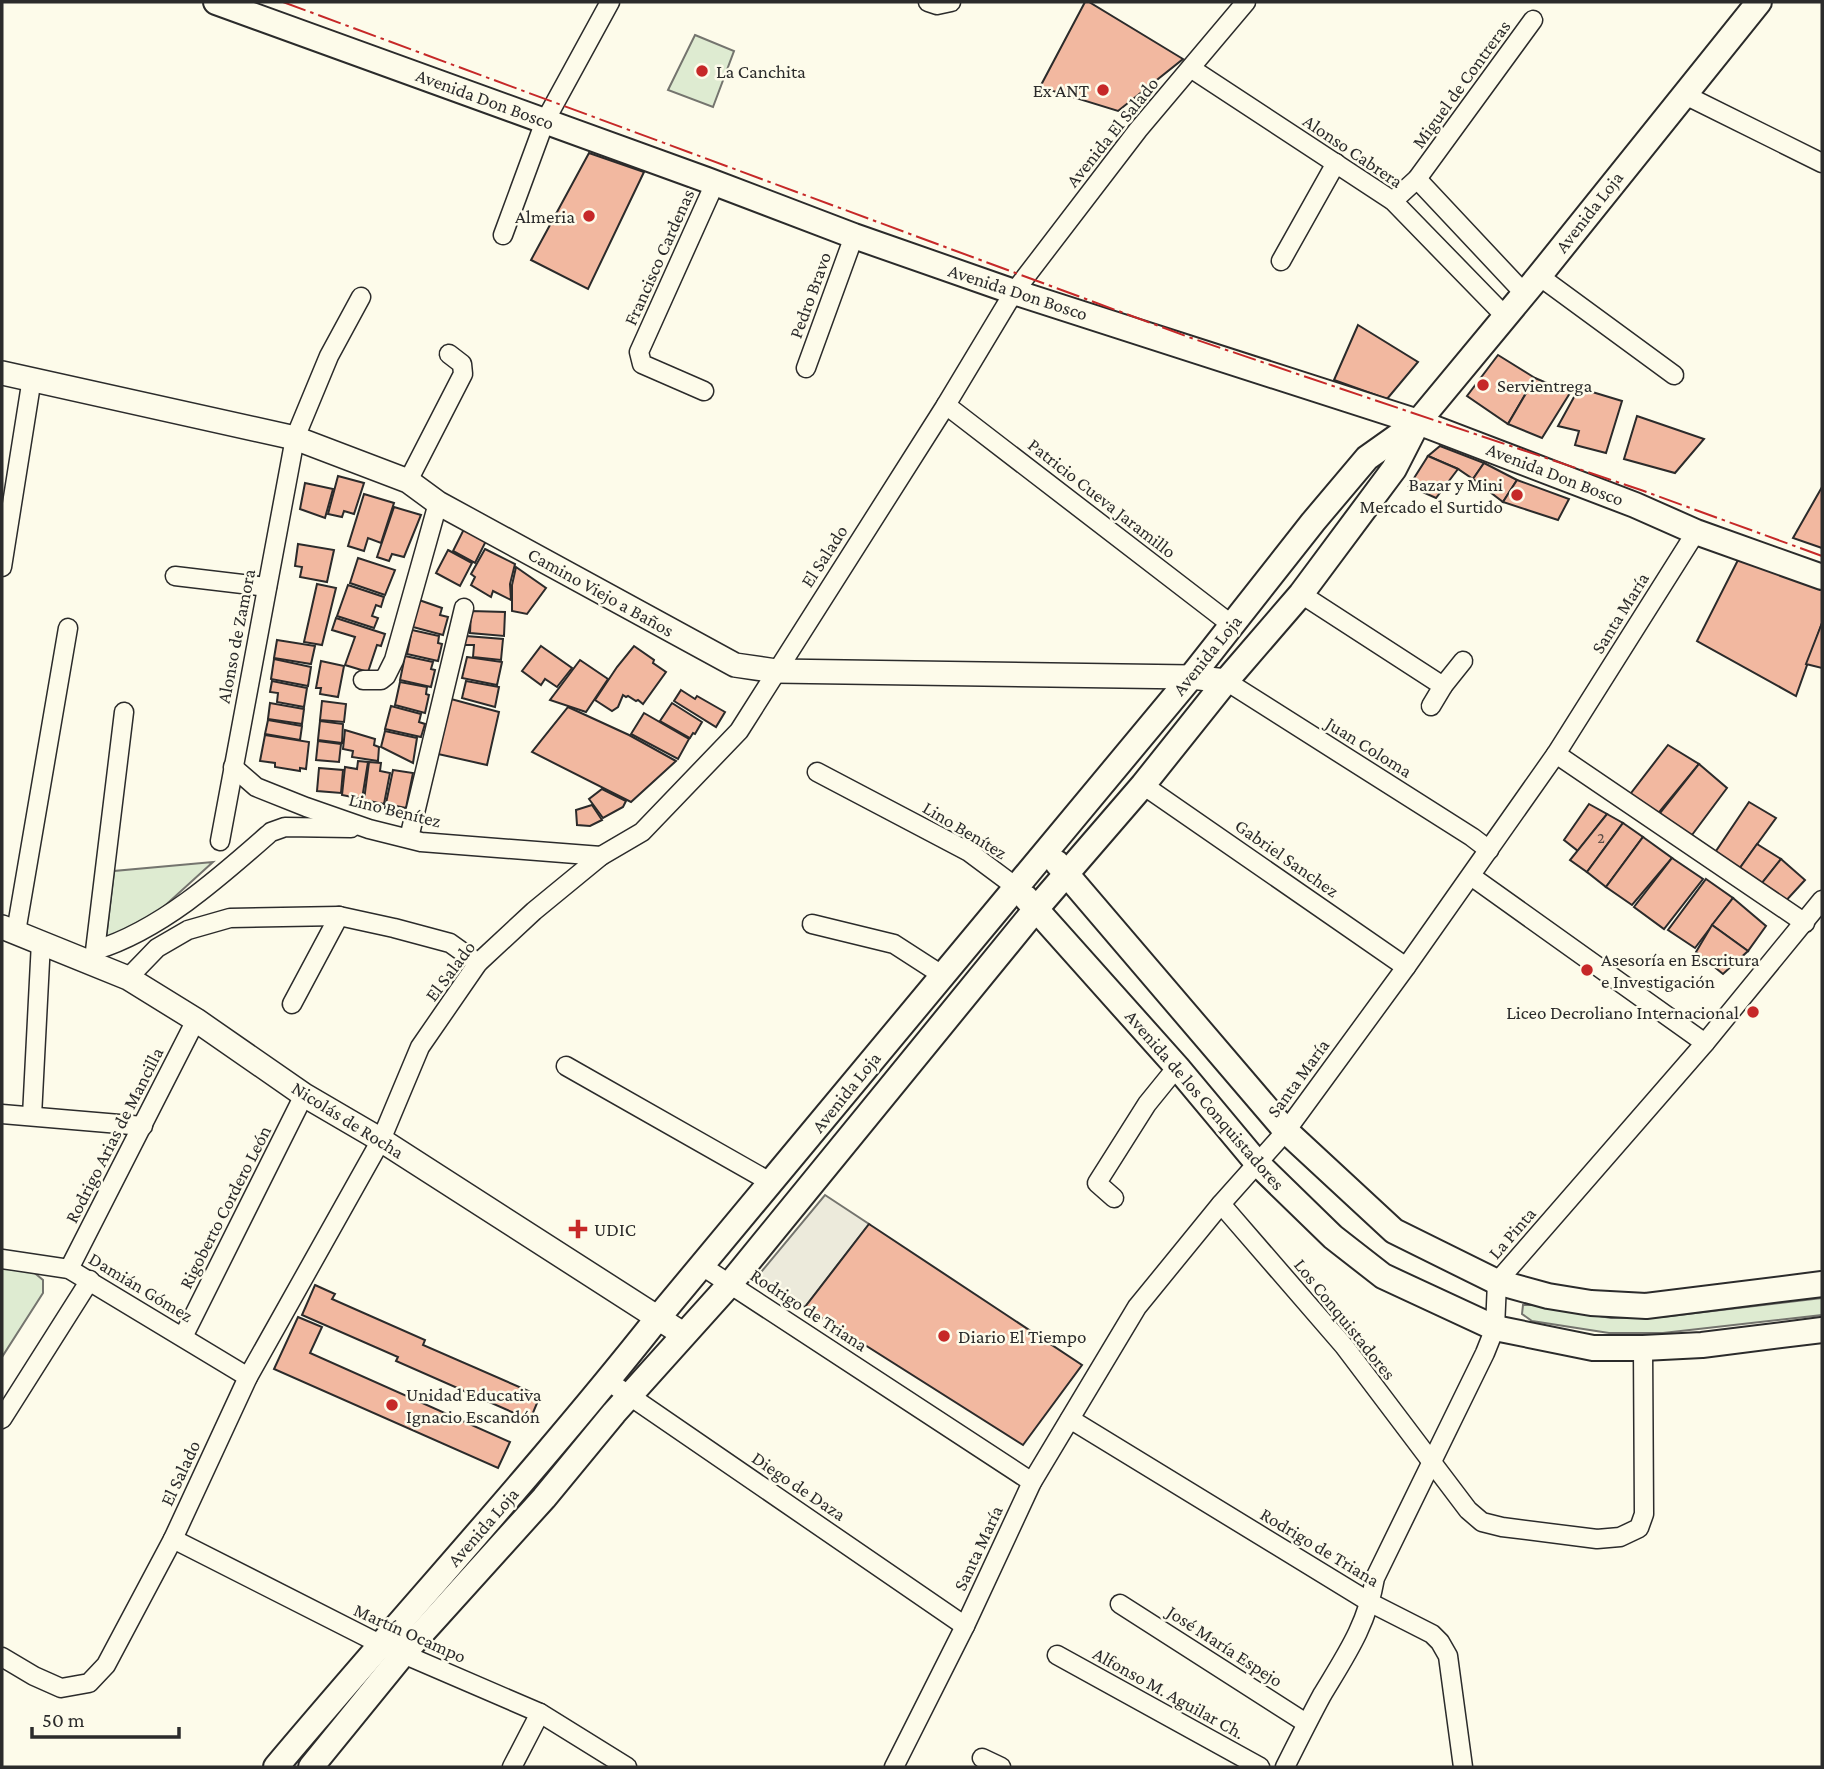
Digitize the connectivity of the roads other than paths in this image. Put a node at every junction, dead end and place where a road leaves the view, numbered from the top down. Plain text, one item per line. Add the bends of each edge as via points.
1 (216, 2) edge
2 (610, 2) edge
3 (928, 2) edge
4 (951, 2) edge
5 (1246, 2) edge
6 (1759, 2) edge
7 (1533, 20) dead end
8 (1192, 69) junction
9 (1683, 94) junction
10 (545, 121) junction
11 (1336, 163) junction
12 (1822, 163) edge
13 (1417, 179) junction
14 (715, 183) junction
15 (1393, 201) junction
16 (503, 235) dead end
17 (854, 236) junction
18 (1281, 261) dead end
19 (1532, 284) junction
20 (1014, 292) junction
21 (361, 297) dead end
22 (1506, 316) junction
23 (449, 354) dead end
24 (806, 368) dead end
25 (2, 373) edge
26 (1674, 375) dead end
27 (32, 379) junction
28 (704, 391) dead end
29 (946, 405) junction
30 (1418, 422) junction
31 (295, 438) junction
32 (408, 481) junction
33 (438, 503) junction
34 (1696, 532) junction
35 (2, 568) edge
36 (175, 576) dead end
37 (1822, 577) edge
38 (267, 587) junction
39 (1301, 594) junction
40 (464, 608) dead end
41 (1232, 625) junction
42 (68, 628) dead end
43 (1463, 661) dead end
44 (776, 671) junction
45 (1191, 677) junction
46 (363, 680) dead end
47 (1226, 681) junction
48 (1443, 686) junction
49 (1431, 706) dead end
50 (124, 712) dead end
51 (1556, 754) junction
52 (233, 767) junction
53 (817, 772) dead end
54 (1143, 785) junction
55 (369, 829) junction
56 (409, 838) junction
57 (220, 841) dead end
58 (1046, 850) junction
59 (1489, 850) junction
60 (601, 856) junction
61 (1066, 875) junction
62 (1471, 876) junction
63 (1016, 887) junction
64 (1822, 900) edge
65 (1036, 909) junction
66 (339, 916) junction
67 (1805, 923) junction
68 (812, 924) dead end
69 (9, 929) edge
70 (41, 942) junction
71 (95, 957) junction
72 (478, 963) junction
73 (1406, 967) junction
74 (942, 975) junction
75 (128, 978) junction
76 (292, 1004) dead end
77 (195, 1020) junction
78 (1705, 1043) junction
79 (566, 1066) dead end
80 (1177, 1067) junction
81 (304, 1095) junction
82 (2, 1114) edge
83 (32, 1116) junction
84 (143, 1126) junction
85 (1286, 1131) junction
86 (382, 1140) junction
87 (1258, 1164) junction
88 (772, 1183) junction
89 (1114, 1198) dead end
90 (1221, 1204) junction
91 (2, 1259) edge
92 (702, 1266) junction
93 (69, 1269) junction
94 (90, 1280) junction
95 (1497, 1282) junction
96 (730, 1283) junction
97 (1822, 1284) edge
98 (657, 1319) junction
99 (1495, 1328) junction
100 (1822, 1330) edge
101 (683, 1334) junction
102 (183, 1337) junction
103 (1643, 1348) junction
104 (248, 1377) junction
105 (608, 1381) junction
106 (630, 1395) junction
107 (2, 1419) edge
108 (1070, 1419) junction
109 (1433, 1463) junction
110 (1032, 1482) junction
111 (173, 1539) junction
112 (1371, 1603) junction
113 (1120, 1604) dead end
114 (965, 1626) junction
115 (380, 1644) junction
116 (403, 1654) junction
117 (1056, 1655) dead end
118 (2, 1657) edge
119 (540, 1713) junction
120 (1306, 1723) junction
121 (982, 1758) dead end
122 (276, 1767) edge
123 (311, 1767) edge
124 (512, 1767) edge
125 (627, 1767) edge
126 (894, 1767) edge
127 (1001, 1767) edge
128 (1260, 1767) edge
129 (1285, 1767) edge
130 (1463, 1767) edge

1 - 10 main road, Avenida Don Bosco
2 - 10 street
3 - 4 street
5 - 8 street, Avenida El Salado
6 - 9 main road, Avenida Loja
7 - 13 street, Miguel de Contreras
8 - 11 street, Alonso Cabrera
8 - 20 street, Avenida El Salado via 1138,130
9 - 12 street
9 - 19 main road, Avenida Loja
10 - 14 main road, Avenida Don Bosco
10 - 16 street
11 - 15 street, Alonso Cabrera
11 - 18 street
13 - 15 street, Miguel de Contreras
13 - 19 street, Alonso Cabrera
14 - 17 main road, Avenida Don Bosco
14 - 28 street, Francisco Cardenas via 639,352 642,364
15 - 22 street, Alonso Cabrera
17 - 20 main road, Avenida Don Bosco
17 - 24 street, Pedro Bravo
19 - 22 main road, Avenida Loja
19 - 26 street, Alonso Cabrera
20 - 29 street, El Salado
20 - 30 main road, Avenida Don Bosco
21 - 31 street, Alonso de Zamora via 329,356
22 - 30 main road, Avenida Loja
23 - 32 street via 462,363 463,374
25 - 27 street, Camino Viejo a Baños
27 - 31 street, Camino Viejo a Baños
27 - 35 street
29 - 41 street, Patricio Cueva Jaramillo
29 - 44 street, El Salado
30 - 34 main road, Avenida Don Bosco
30 - 39 main road, Avenida Loja via 1394,469
30 - 41 main road, Avenida Loja via 1367,458
31 - 32 street, Camino Viejo a Baños
31 - 38 street, Alonso de Zamora
32 - 33 street, Camino Viejo a Baños
33 - 44 street, Camino Viejo a Baños via 735,665
33 - 46 street via 394,660 381,680
34 - 37 main road, Avenida Don Bosco
34 - 51 street, Santa María
36 - 38 street
38 - 52 street, Alonso de Zamora
39 - 47 main road, Avenida Loja
39 - 48 street
40 - 56 street
41 - 45 main road, Avenida Loja
42 - 69 street
43 - 48 street
44 - 45 street, Camino Viejo a Baños
44 - 60 street, El Salado via 739,731 642,832
45 - 47 street, Camino Viejo a Baños
45 - 58 main road, Avenida Loja
47 - 54 main road, Avenida Loja
47 - 59 street, Juan Coloma
48 - 49 street
50 - 71 street
51 - 59 street, Santa María
51 - 67 street
52 - 55 street, Lino Benítez via 256,787
52 - 57 street, Alonso de Zamora
53 - 63 street, Lino Benítez via 969,852
54 - 61 main road, Avenida Loja
54 - 73 street, Gabriel Sanchez
55 - 56 street, Lino Benítez
55 - 71 street via 285,827 271,832 152,926
56 - 60 street, Lino Benítez
58 - 61 main road
58 - 63 main road, Avenida Loja
59 - 62 street, Santa María
60 - 72 street, El Salado
61 - 65 main road, Avenida Loja
61 - 85 main road
62 - 73 street, Santa María
62 - 78 street
63 - 65 main road, Avenida de los Conquistadores
63 - 74 main road, Avenida Loja
64 - 67 street, La Pinta
65 - 80 main road, Avenida de los Conquistadores
65 - 96 main road, Avenida Loja
66 - 72 street via 450,943
66 - 75 street via 230,918 188,930 157,948
66 - 76 street
67 - 78 street, La Pinta
68 - 74 street via 894,944
69 - 70 street, Nicolás de Rocha
70 - 71 street, Nicolás de Rocha
70 - 83 street
71 - 75 street, Nicolás de Rocha
72 - 86 street, El Salado via 420,1047
73 - 85 street, Santa María
74 - 88 main road, Avenida Loja
75 - 77 street, Nicolás de Rocha
77 - 81 street, Nicolás de Rocha
77 - 84 street, Rodrigo Arias de Mancilla
78 - 95 street, La Pinta
79 - 88 street
80 - 87 main road, Avenida de los Conquistadores
80 - 89 street via 1147,1104 1097,1183
81 - 86 street, Nicolás de Rocha
81 - 102 street, Rigoberto Cordero León
82 - 83 street
83 - 84 street
84 - 93 street, Rodrigo Arias de Mancilla
85 - 87 street, Santa María
85 - 95 main road via 1394,1231
86 - 98 street, Nicolás de Rocha
86 - 104 street, El Salado
87 - 90 street, Santa María
87 - 99 main road, Avenida de los Conquistadores via 1333,1237 1383,1276
88 - 92 main road, Avenida Loja
90 - 108 street, Santa María via 1137,1307
90 - 109 street, Los Conquistadores via 1344,1346
91 - 93 street, Damián Gómez
92 - 96 street, Rodrigo de Triana
92 - 98 main road, Avenida Loja
93 - 94 street, Damián Gómez
94 - 102 street, Damián Gómez
94 - 107 street
95 - 97 main road via 1591,1303 1646,1306
95 - 99 street, La Pinta
96 - 101 main road, Avenida Loja
96 - 110 street, Rodrigo de Triana
98 - 101 street, Nicolás de Rocha
98 - 105 main road, Avenida Loja
99 - 103 main road, Avenida de los Conquistadores via 1593,1348
99 - 109 street, La Pinta
100 - 103 main road, Avenida de los Conquistadores
101 - 106 main road, Avenida Loja
102 - 104 street, Damián Gómez
103 - 109 street, Los Conquistadores via 1644,1514 1639,1528 1620,1537 1597,1539 1482,1522
104 - 111 street, El Salado
105 - 106 street, Diego de Daza
105 - 115 main road, Avenida Loja
106 - 114 street, Diego de Daza
106 - 116 main road, Avenida Loja
108 - 110 street, Santa María
108 - 112 street, Rodrigo de Triana
109 - 112 street, La Pinta via 1375,1578
110 - 114 street, Santa María
111 - 115 street, Martín Ocampo
111 - 118 street, El Salado via 106,1665 89,1683 61,1688
112 - 120 street, La Pinta via 1364,1624
112 - 130 street, Rodrigo de Triana via 1432,1634 1448,1656
113 - 120 street, José María Espejo
114 - 126 street, Santa María
115 - 116 street, Martín Ocampo
115 - 122 main road, Avenida Loja
116 - 119 street, Martín Ocampo
116 - 123 main road, Avenida Loja
117 - 128 street, Alfonso M. Aguilar Ch.
119 - 124 street
119 - 125 street, Martín Ocampo
120 - 129 street, La Pinta
121 - 127 street

